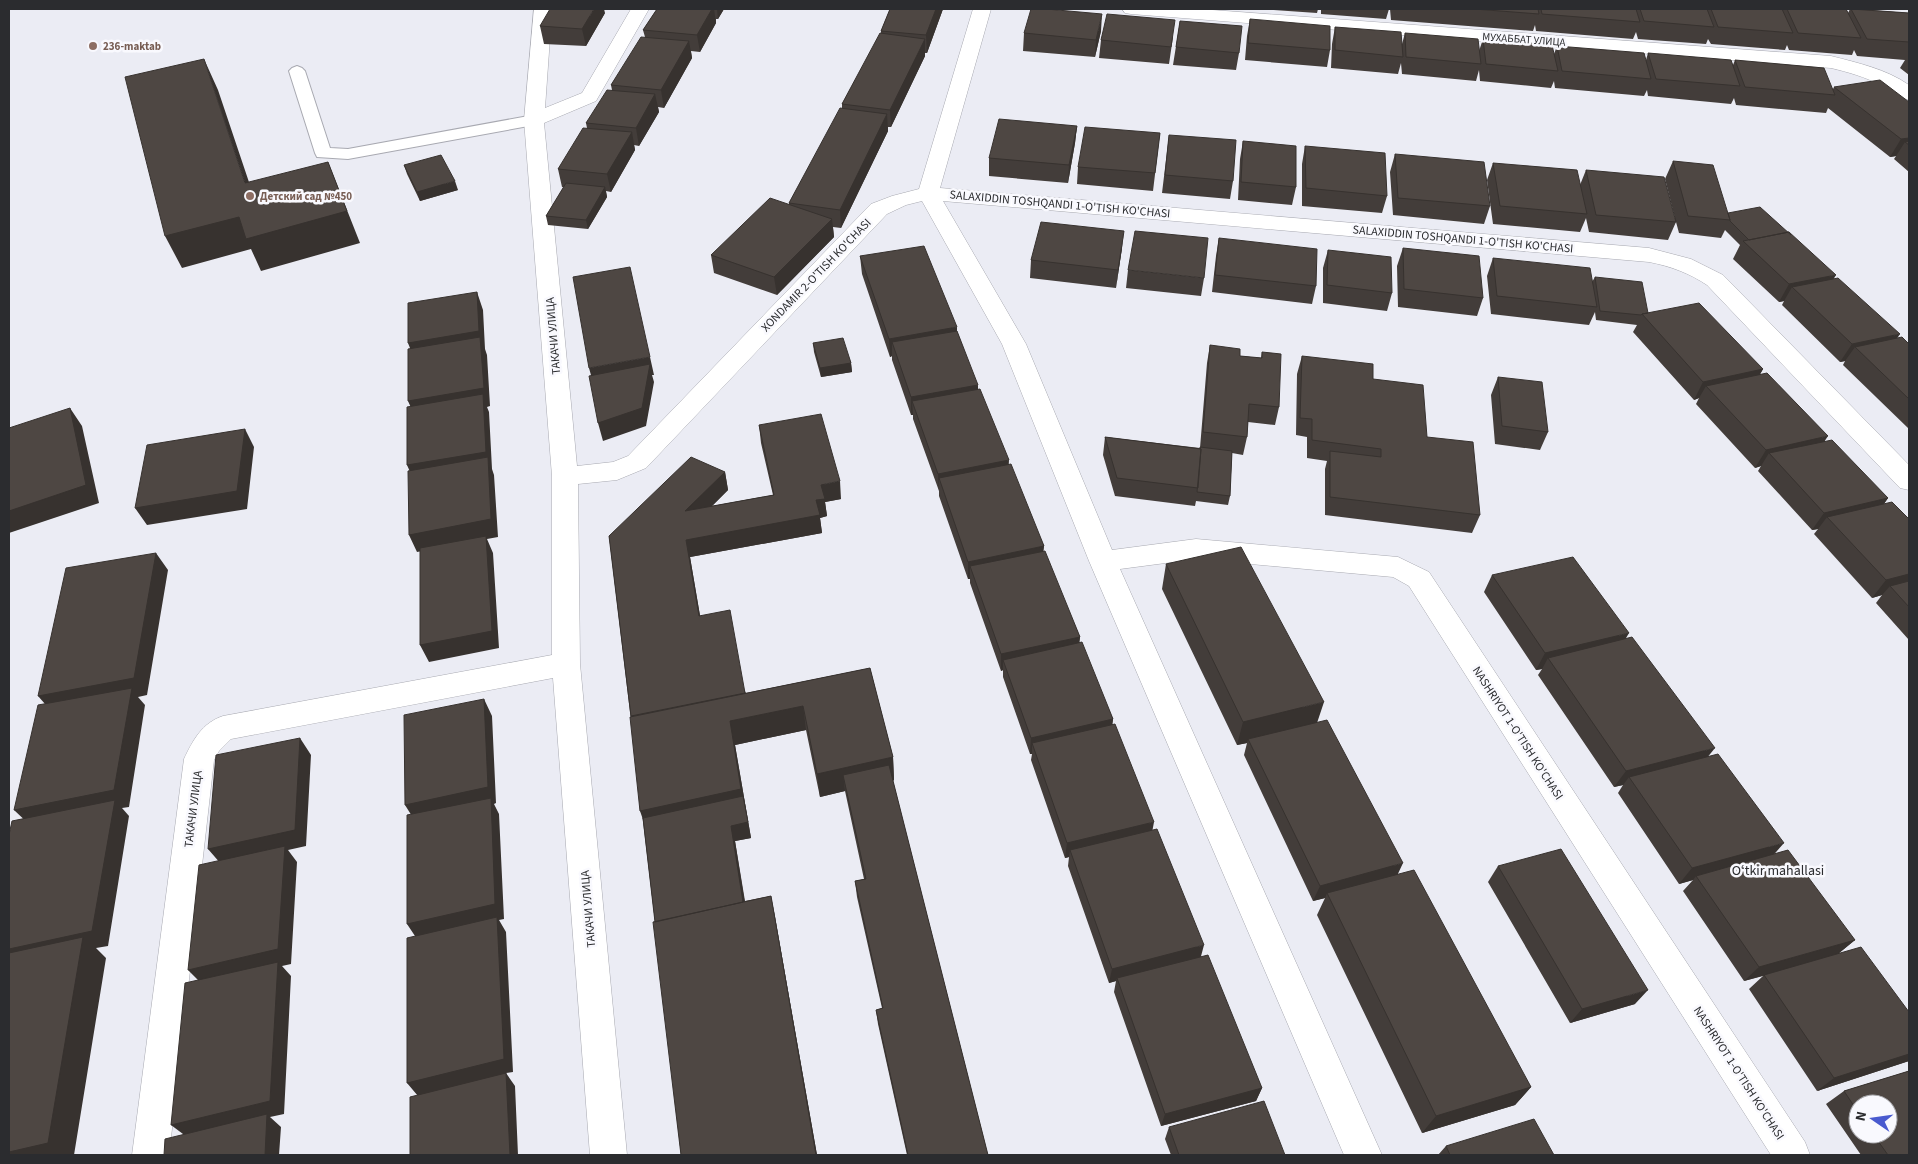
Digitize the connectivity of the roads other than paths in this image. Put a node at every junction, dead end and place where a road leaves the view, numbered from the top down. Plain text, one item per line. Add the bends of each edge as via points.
1 (543, 9) edge
2 (640, 9) edge
3 (982, 9) edge
4 (1131, 9) edge
5 (297, 71) dead end
6 (1909, 94) edge
7 (534, 120) junction
8 (928, 192) junction
9 (565, 476) junction
10 (1909, 481) edge
11 (1103, 561) junction
12 (566, 664) junction
13 (150, 1155) edge
14 (609, 1155) edge
15 (1364, 1155) edge
16 (1792, 1155) edge

1 - 7 street, ТАКАЧИ УЛИЦА
2 - 7 street via 589,97
3 - 8 street
4 - 6 street, МУХАББАТ УЛИЦА via 1831,62 1870,73
5 - 7 lane via 323,153 348,154
7 - 9 street, ТАКАЧИ УЛИЦА
8 - 9 street, XONDAMIR 2-O'TISH KO'CHASI via 879,209 637,462 617,471
8 - 10 street, SALAXIDDIN TOSHQANDI 1-O'TISH KO'CHASI via 1649,255 1686,264 1715,280
8 - 11 street via 1014,344
9 - 12 street, ТАКАЧИ УЛИЦА
11 - 15 street
11 - 16 street, NASHRIYOT 1-O'TISH KO'CHASI via 1196,549 1398,567 1419,580
12 - 13 street, ТАКАЧИ УЛИЦА via 223,728 208,742 199,759
12 - 14 street, ТАКАЧИ УЛИЦА

